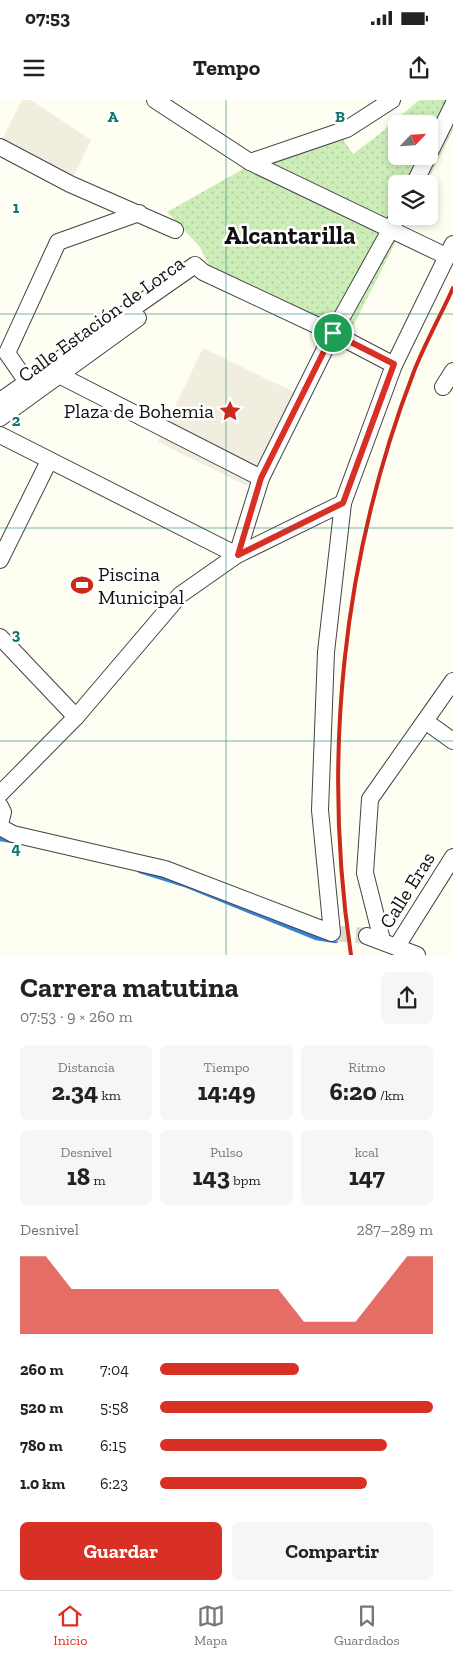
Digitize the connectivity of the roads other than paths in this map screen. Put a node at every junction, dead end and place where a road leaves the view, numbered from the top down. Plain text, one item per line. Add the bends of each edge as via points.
1 (155, 100) edge
2 (392, 100) edge
3 (453, 105) edge
4 (438, 135) edge
5 (0, 147) edge
6 (250, 162) junction
7 (139, 213) junction
8 (394, 225) edge
9 (175, 230) dead end
10 (391, 231) junction
11 (450, 250) edge
12 (199, 268) junction
13 (333, 333) junction
14 (394, 364) junction
15 (453, 371) edge
16 (59, 375) junction
17 (26, 382) junction
18 (443, 387) dead end
19 (0, 401) edge
20 (0, 418) edge
21 (0, 435) edge
22 (49, 461) junction
23 (261, 478) junction
24 (343, 503) junction
25 (238, 555) junction
26 (0, 560) edge
27 (0, 637) edge
28 (453, 681) edge
29 (76, 718) junction
30 (425, 721) junction
31 (453, 741) edge
32 (0, 794) edge
33 (0, 806) edge
34 (0, 825) edge
35 (453, 857) edge
36 (397, 946) junction
37 (417, 955) edge

1 - 6 street
2 - 6 street via 347,129
3 - 4 street
5 - 7 street via 70,184
6 - 10 street
7 - 9 street
7 - 17 street via 58,242 7,353
8 - 10 street
10 - 11 street
10 - 13 street
11 - 14 street
12 - 13 street
12 - 16 street, Calle Estación de Lorca
12 - 17 street, Calle Estación de Lorca
13 - 14 street
13 - 23 street
14 - 24 street
15 - 18 street
16 - 20 street, Calle Estación de Lorca
16 - 23 street
17 - 19 street, Calle Estación de Lorca
21 - 22 street
22 - 25 street
22 - 26 street
23 - 25 street
24 - 25 street
24 - 34 street via 326,652 320,810 332,933 165,869 13,834
25 - 29 street via 180,595
27 - 29 street
28 - 30 street
29 - 32 street
30 - 31 street
30 - 36 street via 370,798 365,873 374,938
33 - 34 street via 3,812
35 - 36 street, Calle Eras
36 - 37 street

